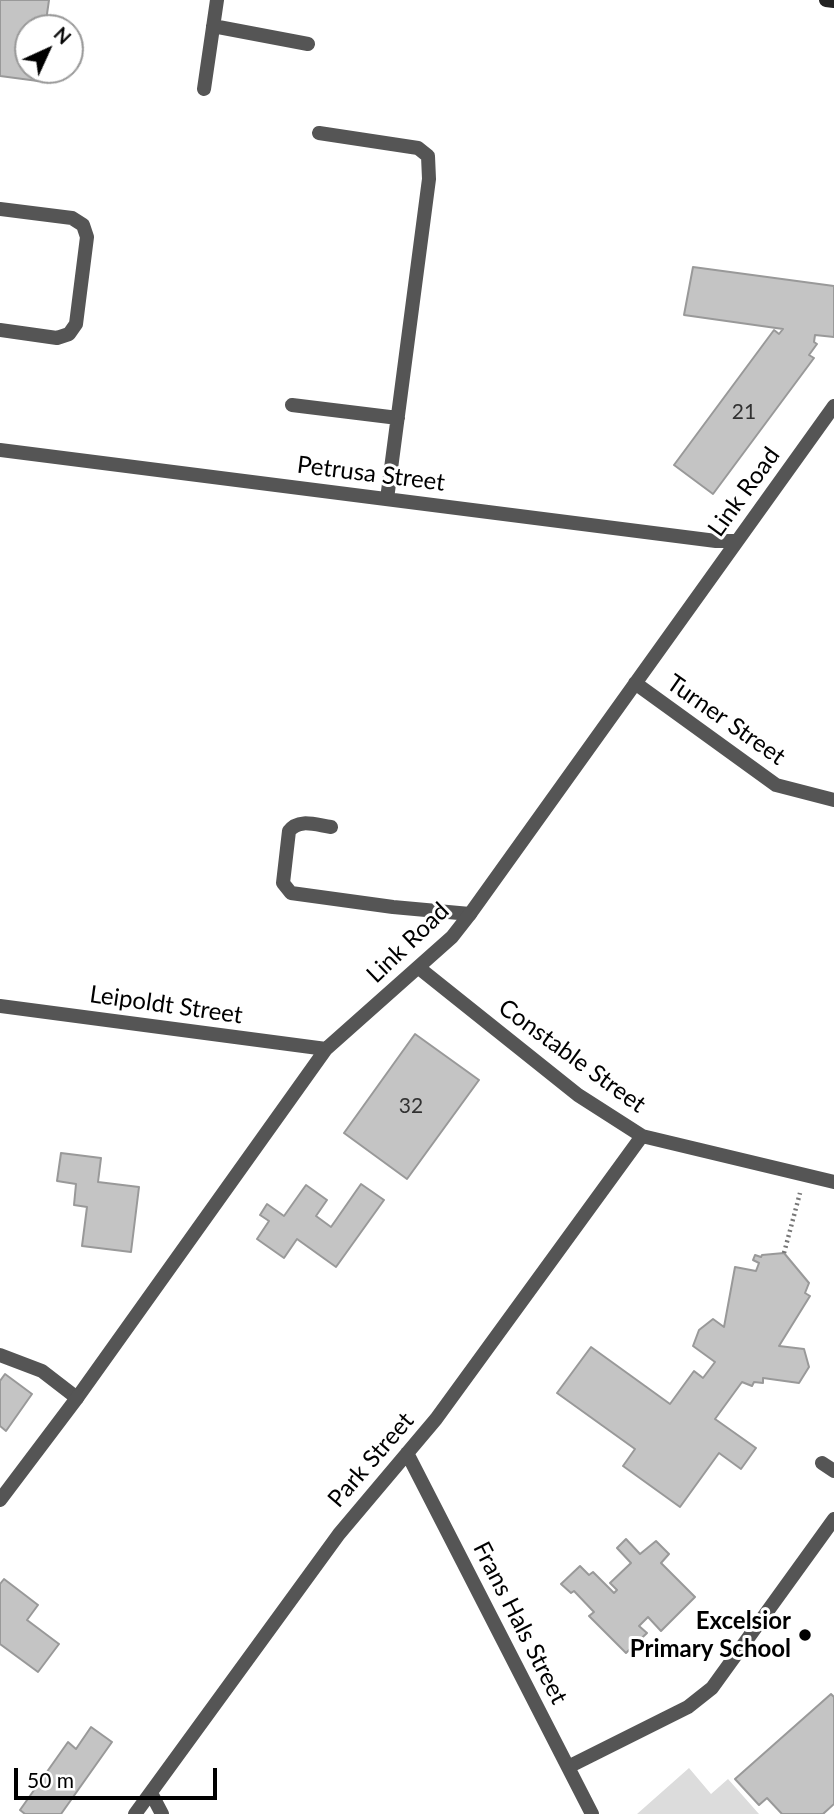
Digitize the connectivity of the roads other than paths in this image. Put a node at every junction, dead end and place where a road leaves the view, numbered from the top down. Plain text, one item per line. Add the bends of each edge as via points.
1 (217, 0) edge
2 (827, 0) edge
3 (834, 1) edge
4 (213, 26) junction
5 (309, 44) dead end
6 (204, 89) dead end
7 (319, 133) dead end
8 (0, 209) edge
9 (0, 330) edge
10 (292, 405) dead end
11 (834, 406) edge
12 (398, 418) junction
13 (0, 450) edge
14 (387, 499) junction
15 (737, 541) junction
16 (635, 683) junction
17 (834, 800) edge
18 (331, 827) dead end
19 (470, 914) junction
20 (419, 968) junction
21 (0, 1006) edge
22 (326, 1049) junction
23 (642, 1136) junction
24 (834, 1182) edge
25 (0, 1355) edge
26 (77, 1398) junction
27 (407, 1453) junction
28 (0, 1500) edge
29 (834, 1519) edge
30 (568, 1767) junction
31 (151, 1793) junction
32 (135, 1814) edge
33 (162, 1814) edge
34 (592, 1814) edge

1 - 4 street
2 - 3 main road
4 - 5 street
4 - 6 street
7 - 12 street via 418,148 428,156 429,179
8 - 9 street via 72,219 83,225 87,237 76,324 69,334 57,338
10 - 12 street
11 - 15 street, Link Road
12 - 14 street
13 - 14 street, Petrusa Street
14 - 15 street, Petrusa Street
15 - 16 street, Link Road
16 - 17 street, Turner Street via 776,785
16 - 19 street, Link Road
18 - 19 street via 301,823 289,831 283,883 291,893
19 - 20 street, Link Road
20 - 22 street, Link Road
20 - 23 street, Constable Street via 578,1095
21 - 22 street, Leipoldt Street
22 - 26 street, Link Road
23 - 24 street, Constable Street
23 - 27 street, Park Street
25 - 26 street via 42,1371
26 - 28 street, Link Road
27 - 30 street, Frans Hals Street
27 - 31 street, Park Street via 339,1534
29 - 30 street via 712,1688 688,1707
30 - 34 street, Frans Hals Street
31 - 32 street, Park Street
31 - 33 street

